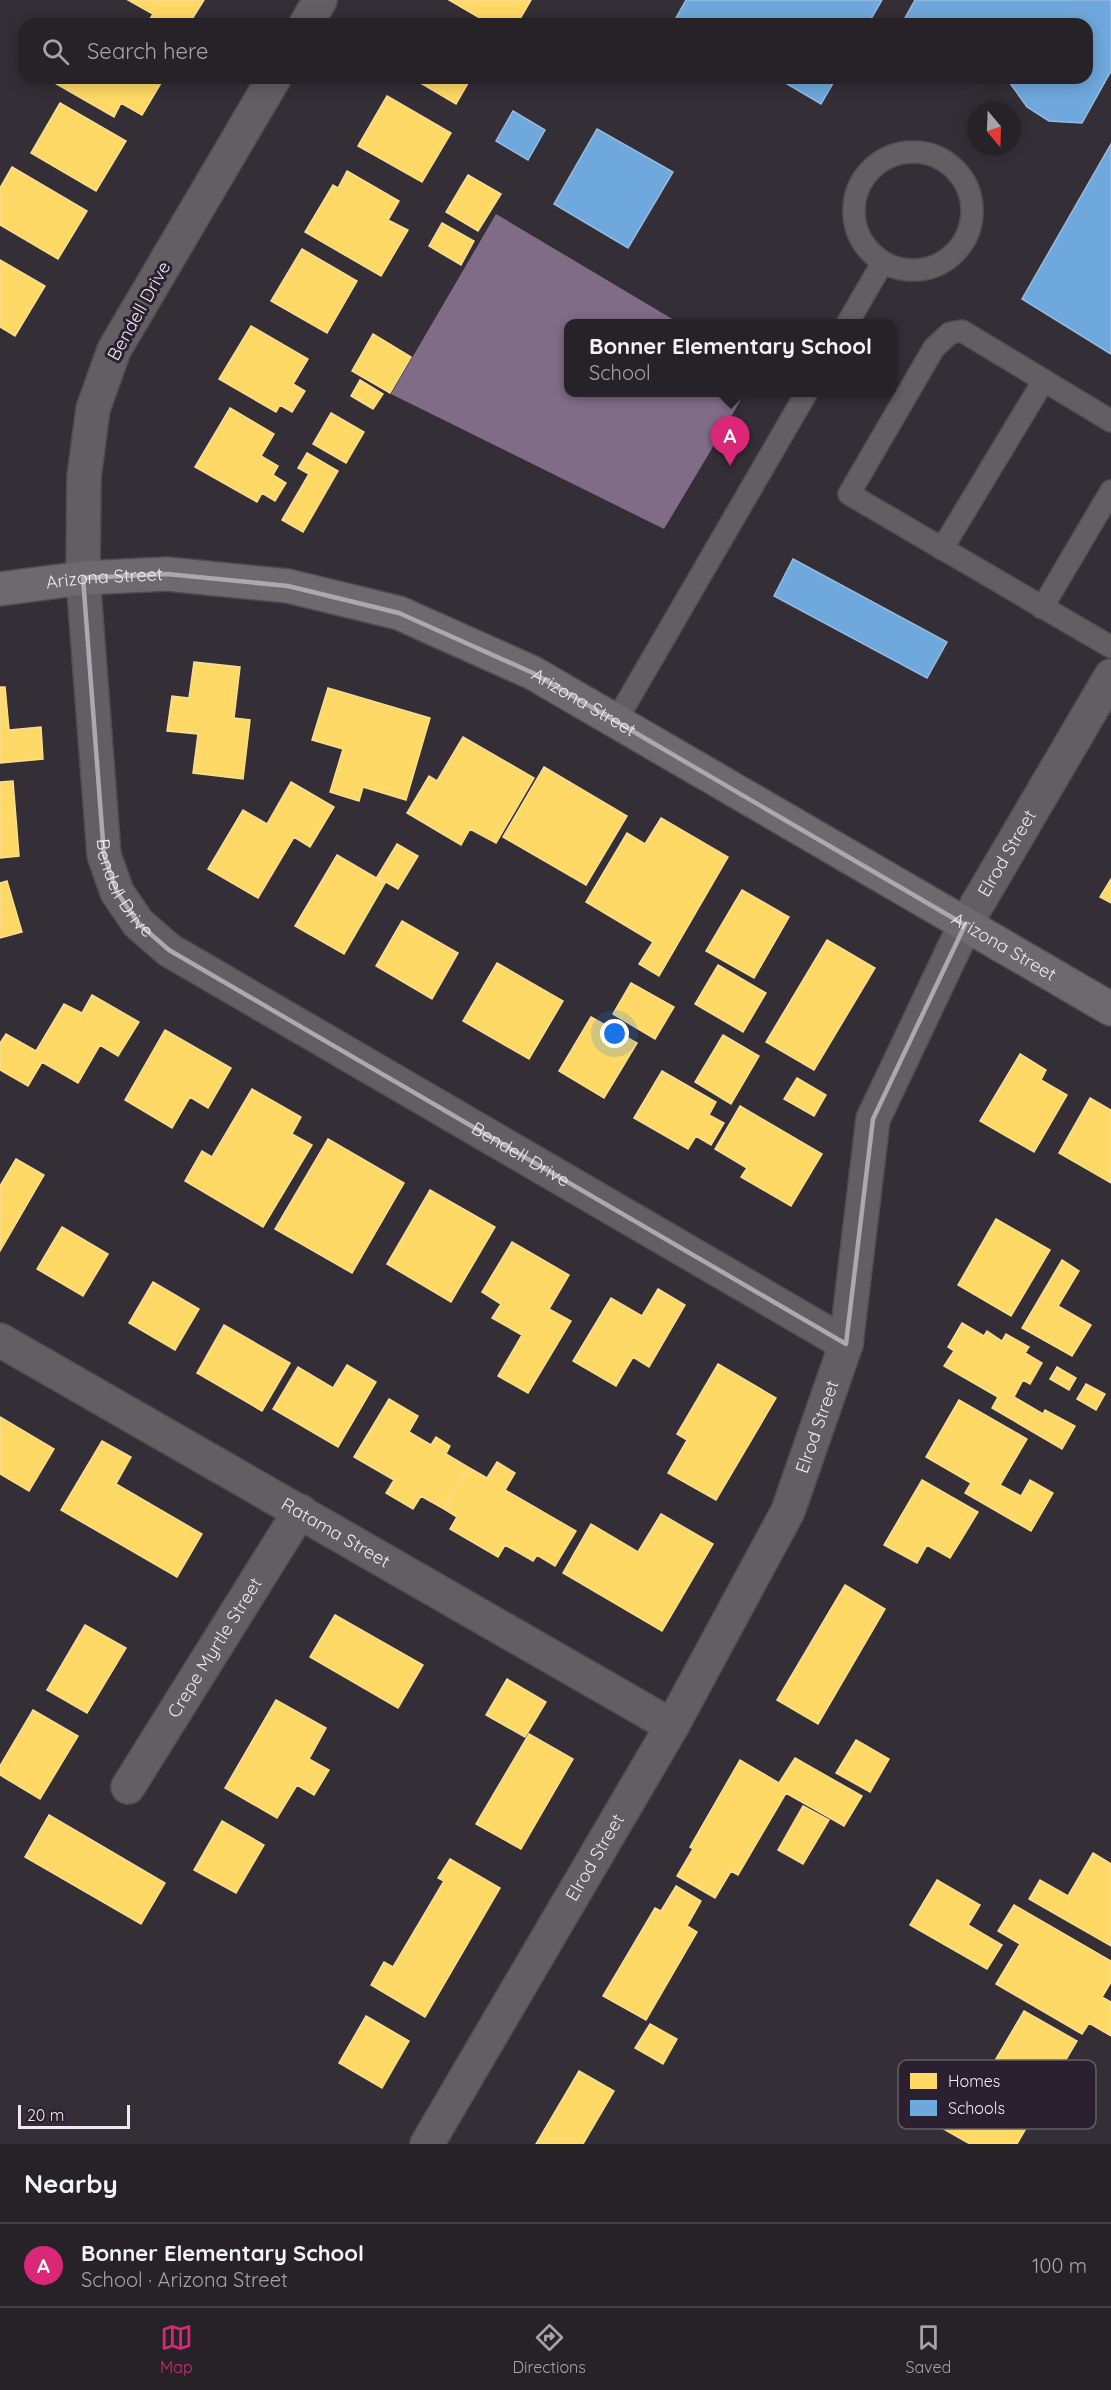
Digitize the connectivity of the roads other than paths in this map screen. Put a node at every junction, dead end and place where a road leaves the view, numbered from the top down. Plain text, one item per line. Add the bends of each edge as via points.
1 (320, 0) edge
2 (310, 18) edge
3 (270, 84) edge
4 (883, 262) junction
5 (851, 319) edge
6 (1044, 380) junction
7 (805, 397) edge
8 (1111, 421) edge
9 (1111, 492) edge
10 (942, 549) junction
11 (83, 578) junction
12 (0, 589) edge
13 (1042, 608) junction
14 (1111, 647) edge
15 (1111, 676) edge
16 (616, 721) junction
17 (965, 925) junction
18 (1111, 1009) edge
19 (0, 1340) edge
20 (846, 1344) junction
21 (300, 1511) junction
22 (672, 1726) junction
23 (128, 1787) dead end
24 (427, 2144) edge

1 - 2 street
3 - 11 street, Bendell Drive via 114,350 93,410 90,432 84,477
4 - 4 lane via 905,270 928,268 949,258 965,241 972,218 971,196 961,175 943,159 921,152 898,154 877,164 862,181 854,203 855,226 865,247
4 - 5 lane
6 - 8 lane
6 - 10 lane
6 - 10 lane via 962,331 950,333 934,348 849,494
7 - 16 lane
9 - 13 lane
10 - 13 lane
11 - 12 street, Arizona Street
11 - 16 street, Arizona Street via 166,573 288,586 399,614 533,673
11 - 20 street, Bendell Drive via 104,855 117,892 138,923 169,950
13 - 14 lane
15 - 17 street, Elrod Street
16 - 17 street, Arizona Street
17 - 18 street, Arizona Street
17 - 20 street, Elrod Street via 873,1119
19 - 21 street, Ratama Street
20 - 22 street, Elrod Street via 788,1511
21 - 22 street, Ratama Street
21 - 23 street, Crepe Myrtle Street
22 - 24 street, Elrod Street

